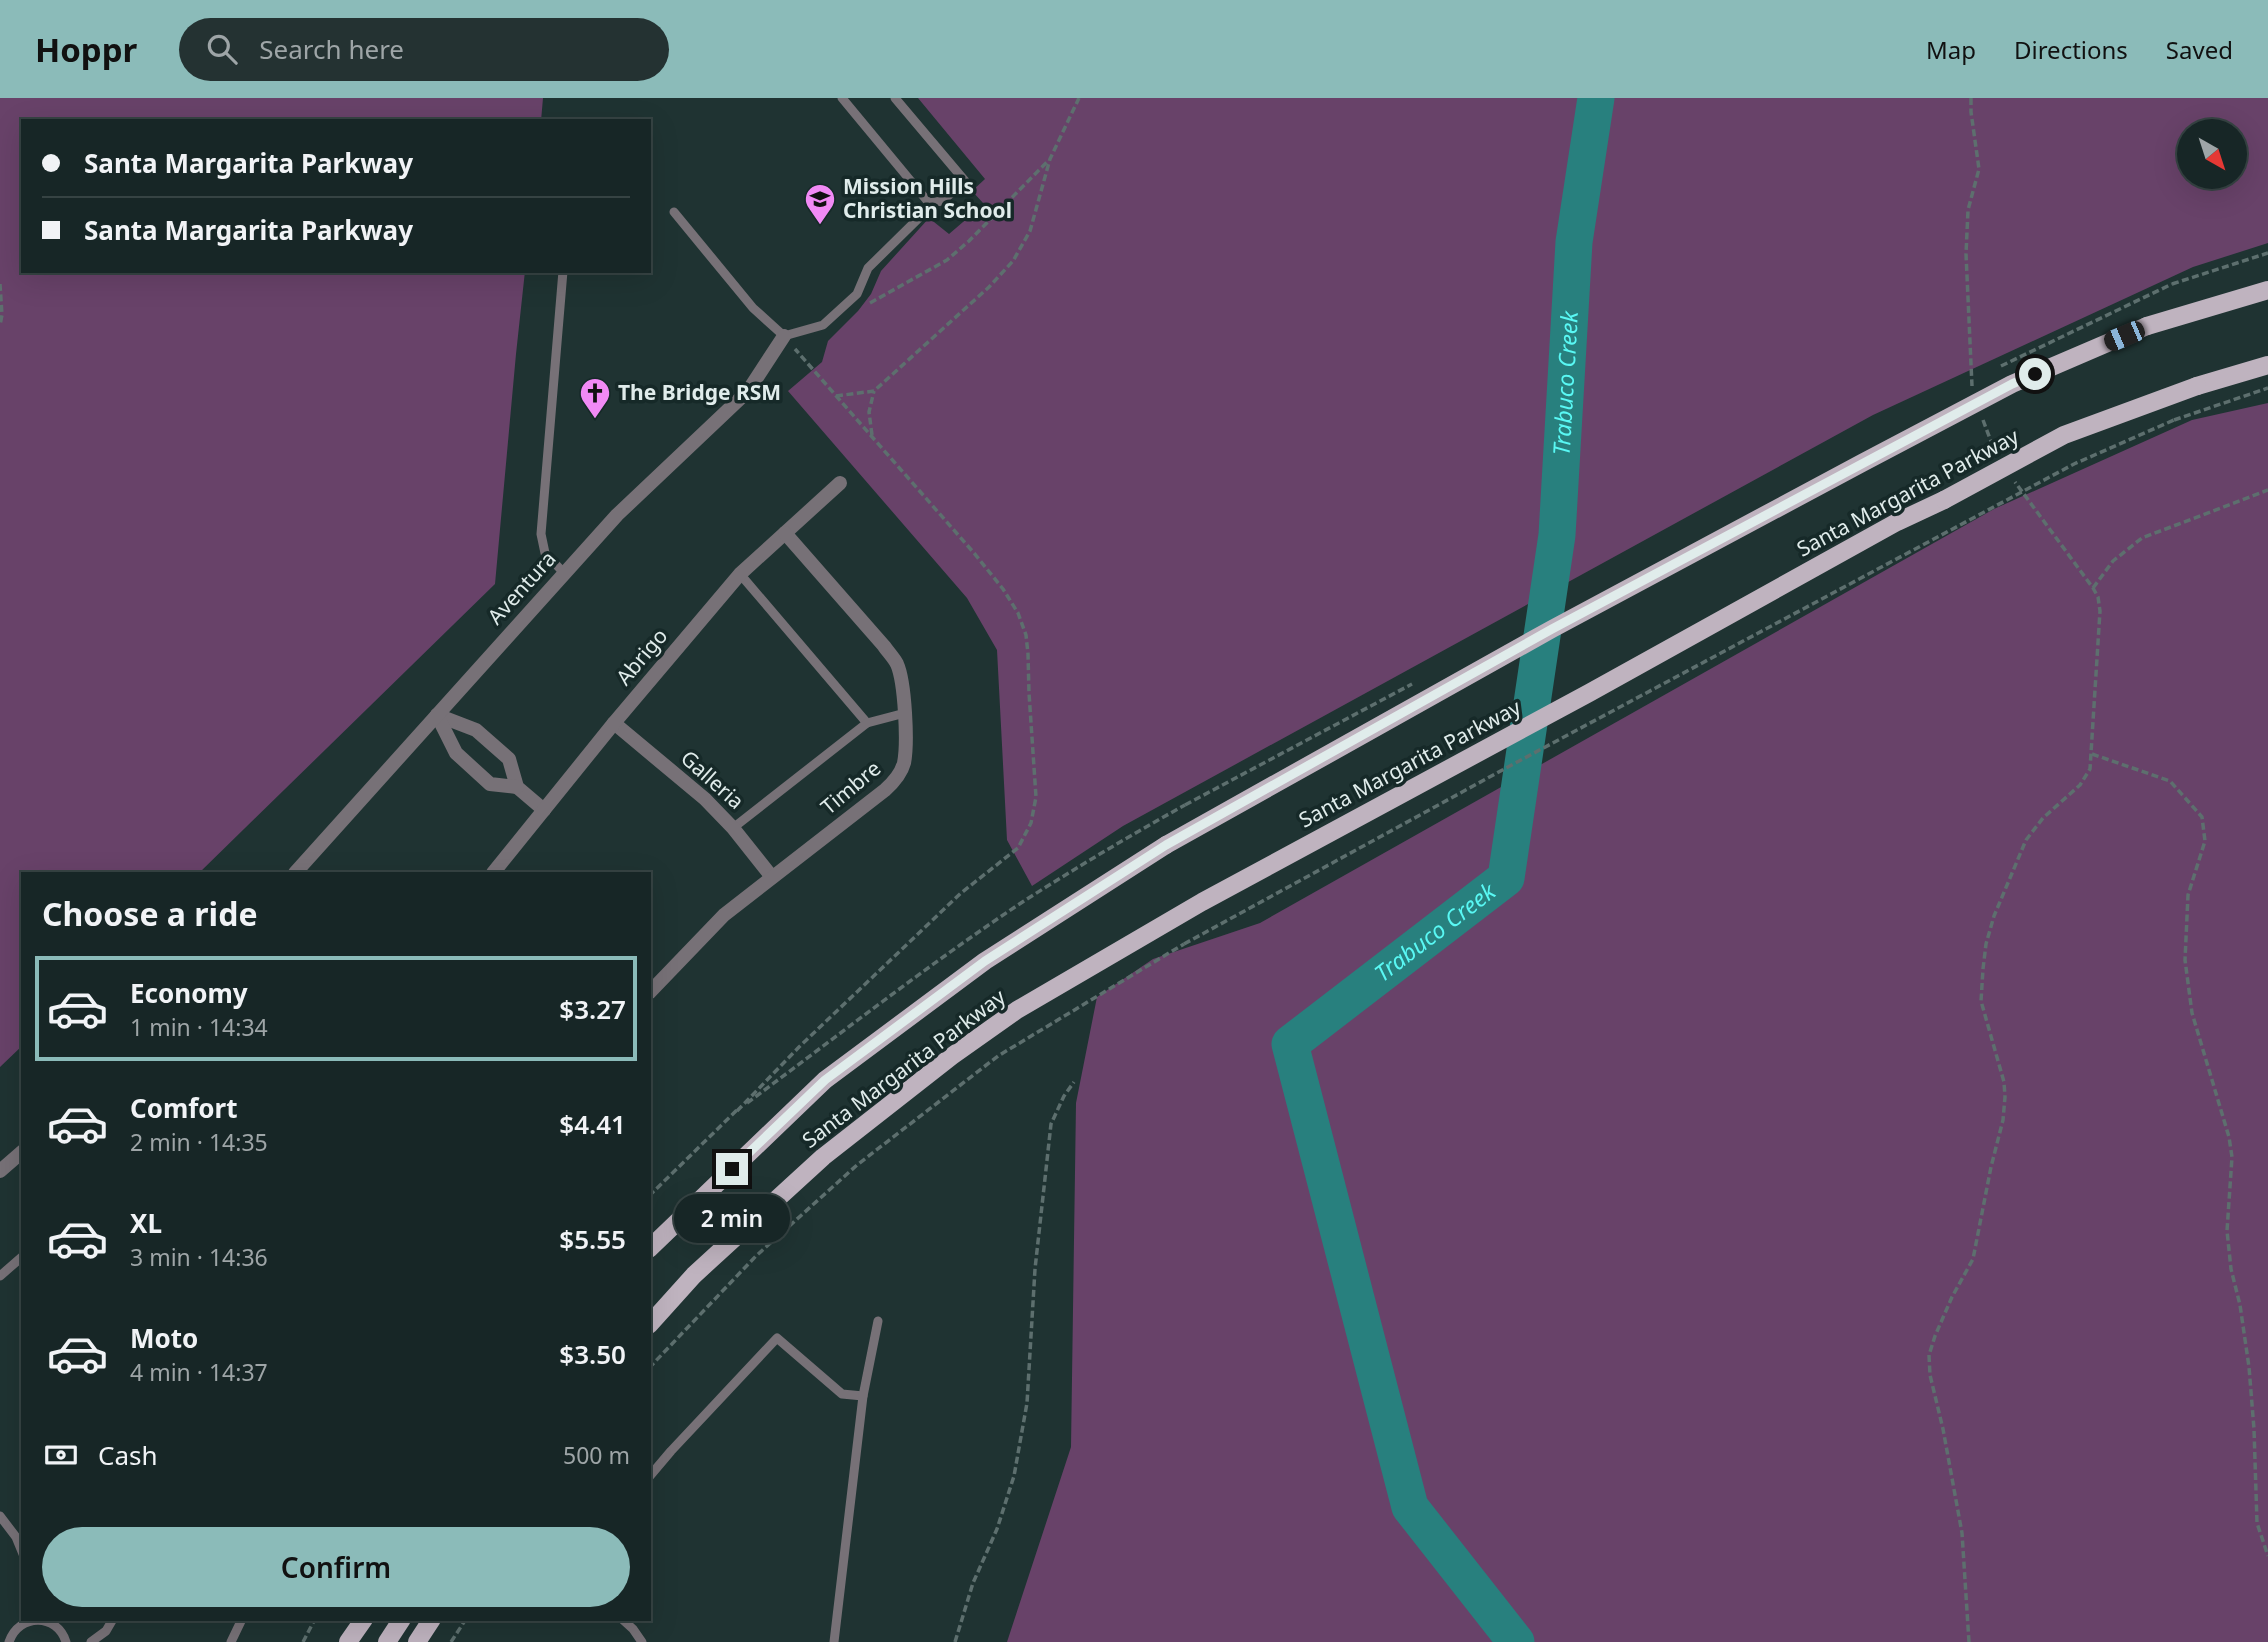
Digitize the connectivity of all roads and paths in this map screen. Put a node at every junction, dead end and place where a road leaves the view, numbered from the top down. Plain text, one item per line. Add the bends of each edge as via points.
1 (842, 98) edge
2 (895, 98) edge
3 (1079, 98) edge
4 (1971, 98) edge
5 (1050, 159) junction
6 (929, 203) junction
7 (674, 212) dead end
8 (2268, 253) edge
9 (563, 273) edge
10 (0, 284) edge
11 (2172, 284) dead end
12 (2268, 290) edge
13 (856, 294) junction
14 (0, 325) edge
15 (784, 337) junction
16 (2268, 365) edge
17 (2268, 388) edge
18 (874, 391) junction
19 (1973, 391) dead end
20 (836, 396) dead end
21 (1982, 416) dead end
22 (872, 437) dead end
23 (1996, 453) dead end
24 (2010, 474) dead end
25 (840, 484) dead end
26 (2268, 490) edge
27 (785, 533) junction
28 (564, 573) junction
29 (740, 574) junction
30 (2093, 588) junction
31 (905, 713) junction
32 (437, 715) junction
33 (614, 723) junction
34 (867, 723) junction
35 (2092, 754) junction
36 (517, 787) junction
37 (1185, 805) dead end
38 (544, 810) junction
39 (733, 828) junction
40 (296, 872) edge
41 (494, 872) edge
42 (772, 877) junction
43 (651, 991) edge
44 (1074, 1082) dead end
45 (21, 1153) edge
46 (0, 1171) edge
47 (651, 1194) edge
48 (651, 1247) edge
49 (21, 1258) edge
50 (0, 1276) edge
51 (878, 1321) dead end
52 (651, 1323) edge
53 (651, 1366) edge
54 (863, 1396) junction
55 (651, 1475) edge
56 (0, 1516) edge
57 (21, 1550) edge
58 (2268, 1556) edge
59 (31, 1621) edge
60 (44, 1621) edge
61 (112, 1621) edge
62 (241, 1621) edge
63 (314, 1621) edge
64 (363, 1621) edge
65 (401, 1621) edge
66 (431, 1621) edge
67 (465, 1621) edge
68 (623, 1621) edge
69 (9, 1642) edge
70 (66, 1642) edge
71 (91, 1642) edge
72 (231, 1642) edge
73 (303, 1642) edge
74 (348, 1642) edge
75 (387, 1642) edge
76 (417, 1642) edge
77 (451, 1642) edge
78 (642, 1642) edge
79 (834, 1642) edge
80 (955, 1642) edge
81 (1969, 1642) edge

1 - 6 lane
2 - 6 lane via 965,181 942,201
3 - 5 path
4 - 19 path via 1979,169 1968,210 1966,254
5 - 13 path via 947,260 867,304
5 - 18 path via 1030,231 1013,261
6 - 13 lane via 868,268
7 - 15 lane via 753,308
8 - 11 path
9 - 28 lane via 541,534 545,553
10 - 14 path
12 - 48 main road, Santa Margarita Parkway, bridge via 2147,326 2012,384 1552,629 1166,845 985,961 825,1080
13 - 15 lane via 823,325
15 - 28 street, Aventura via 748,391 617,515
16 - 52 main road, Santa Margarita Parkway, bridge via 2064,435 1202,902 1017,1010 823,1157 694,1275
17 - 53 path, bridge via 2174,420 2074,464 1184,944 998,1056 857,1165 756,1256
18 - 20 path
18 - 22 path via 869,412
21 - 23 path
24 - 30 path
25 - 27 street, Abrigo
26 - 30 path via 2142,538 2113,561
27 - 29 street, Abrigo
27 - 31 street, Timbre via 897,665
28 - 32 street, Aventura
29 - 33 street, Abrigo
29 - 34 lane
30 - 35 path via 2100,611
31 - 34 lane
31 - 42 street, Timbre via 904,762 898,778
32 - 36 street via 477,730 509,759
32 - 36 street via 456,753 490,784
32 - 40 street, Aventura
33 - 38 street, Abrigo
33 - 39 street, Galleria
34 - 39 lane
35 - 58 path via 2170,781 2202,817 2205,841 2188,895 2185,960 2192,1013 2231,1147 2227,1231 2249,1367 2257,1523
35 - 81 path via 2090,769 2080,785 2026,840 1986,944 1981,1001 2004,1082 2003,1120 1973,1259 1929,1355 1962,1532
36 - 38 street
37 - 47 path via 1024,902 901,987 737,1111
38 - 41 street, Abrigo
39 - 42 street, Galleria
42 - 43 street, Timbre via 724,915
44 - 80 path via 1051,1124 1035,1269 1027,1403 1014,1476
45 - 46 street
49 - 50 lane
51 - 54 lane
54 - 55 lane via 842,1394 777,1338
54 - 79 lane
56 - 57 lane
59 - 69 lane via 17,1628
60 - 70 lane via 61,1630
61 - 71 lane
62 - 72 lane
63 - 73 path
64 - 74 main road
65 - 75 main road
66 - 76 main road
67 - 77 path
68 - 78 lane

